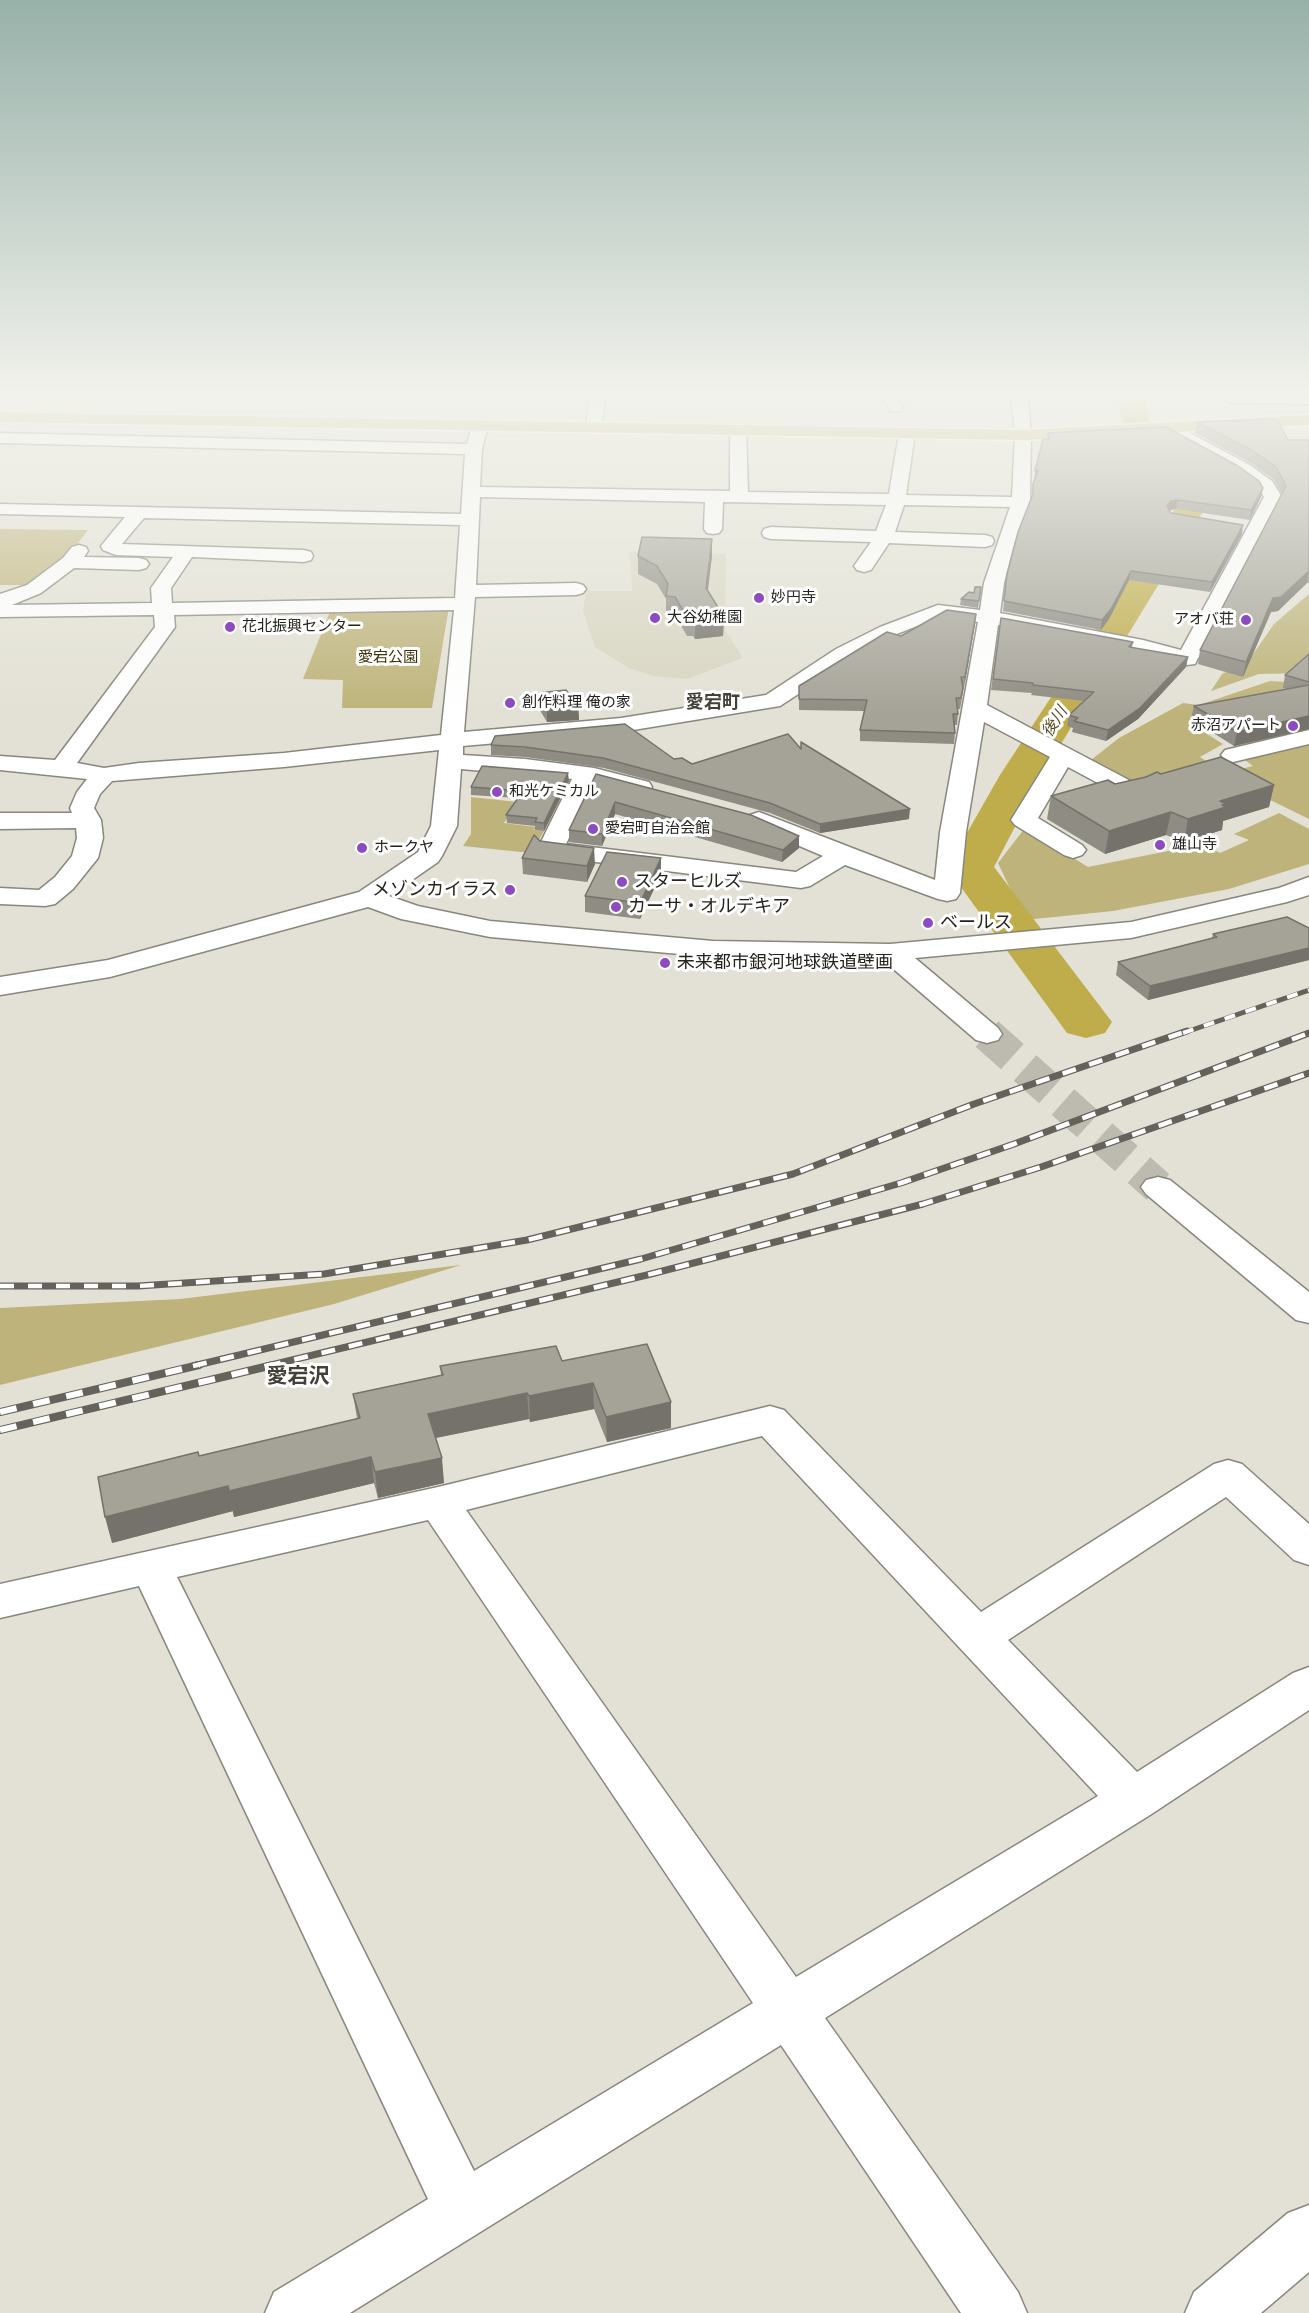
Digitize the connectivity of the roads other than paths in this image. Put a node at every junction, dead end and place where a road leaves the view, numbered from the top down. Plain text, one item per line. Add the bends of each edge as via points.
1 (471, 499) edge
2 (714, 499) edge
3 (894, 499) edge
4 (897, 499) junction
5 (1021, 499) edge
6 (1272, 499) edge
7 (1021, 502) junction
8 (0, 509) edge
9 (139, 512) junction
10 (470, 520) junction
11 (1237, 525) edge
12 (1257, 528) junction
13 (714, 529) dead end
14 (771, 533) dead end
15 (884, 536) junction
16 (985, 542) dead end
17 (182, 559) junction
18 (864, 566) dead end
19 (994, 583) junction
20 (282, 588) junction
21 (576, 589) dead end
22 (465, 598) junction
23 (0, 604) edge
24 (163, 609) junction
25 (0, 611) edge
26 (938, 611) junction
27 (989, 617) junction
28 (975, 708) junction
29 (1309, 737) edge
30 (450, 751) junction
31 (1057, 753) junction
32 (1233, 756) dead end
33 (0, 763) edge
34 (61, 768) junction
35 (586, 774) junction
36 (104, 775) junction
37 (1133, 792) edge
38 (667, 794) edge
39 (739, 814) edge
40 (88, 820) junction
41 (0, 821) edge
42 (1073, 850) dead end
43 (843, 855) junction
44 (1309, 885) edge
45 (0, 896) edge
46 (369, 898) junction
47 (890, 952) junction
48 (0, 986) edge
49 (987, 1034) tunnel mouth
50 (1158, 1186) tunnel mouth
51 (1309, 1311) edge
52 (438, 1502) junction
53 (1309, 1549) edge
54 (151, 1567) junction
55 (0, 1601) edge
56 (977, 1637) junction
57 (1309, 1686) edge
58 (1133, 1800) junction
59 (788, 2011) junction
60 (463, 2210) junction
61 (1309, 2234) edge
62 (295, 2313) edge
63 (997, 2313) edge
64 (1215, 2313) edge

1 - 10 street
2 - 13 street
3 - 4 street
4 - 7 street
4 - 15 street
5 - 7 street
6 - 12 street
7 - 19 street
8 - 9 street
9 - 10 street
9 - 17 street via 110,546
10 - 22 street
11 - 12 street
12 - 27 street via 1187,659 1143,646
14 - 15 street
15 - 16 street
15 - 18 street
17 - 20 street via 312,555
17 - 23 street via 75,556 34,589
17 - 24 street via 161,588
19 - 26 street via 978,584
19 - 27 street
20 - 22 street
20 - 24 street
21 - 22 street
22 - 30 street
24 - 25 street
24 - 34 street via 165,627
26 - 27 street
26 - 30 street via 887,631 844,654 772,701
27 - 28 street
28 - 31 street
28 - 43 street via 953,832 947,893
29 - 32 street
30 - 35 street
30 - 36 street via 424,746
30 - 46 street via 444,826 429,856
31 - 37 street
31 - 42 street via 1024,820
33 - 34 street
34 - 36 street
35 - 38 street
35 - 43 street via 550,850 801,880
36 - 40 street via 89,792 82,808
39 - 43 street
40 - 41 street
40 - 45 street via 90,838 85,858 63,883 45,898
44 - 47 street via 1287,894 1131,930
46 - 47 street via 411,913 490,929 713,949
46 - 48 street via 110,969
47 - 49 street
50 - 51 street
52 - 54 street
52 - 56 street via 770,1420
52 - 59 street
53 - 56 street via 1228,1475
54 - 55 street
54 - 60 street
56 - 58 street
57 - 58 street
58 - 59 street
59 - 60 street
59 - 63 street
60 - 62 street
61 - 64 street

